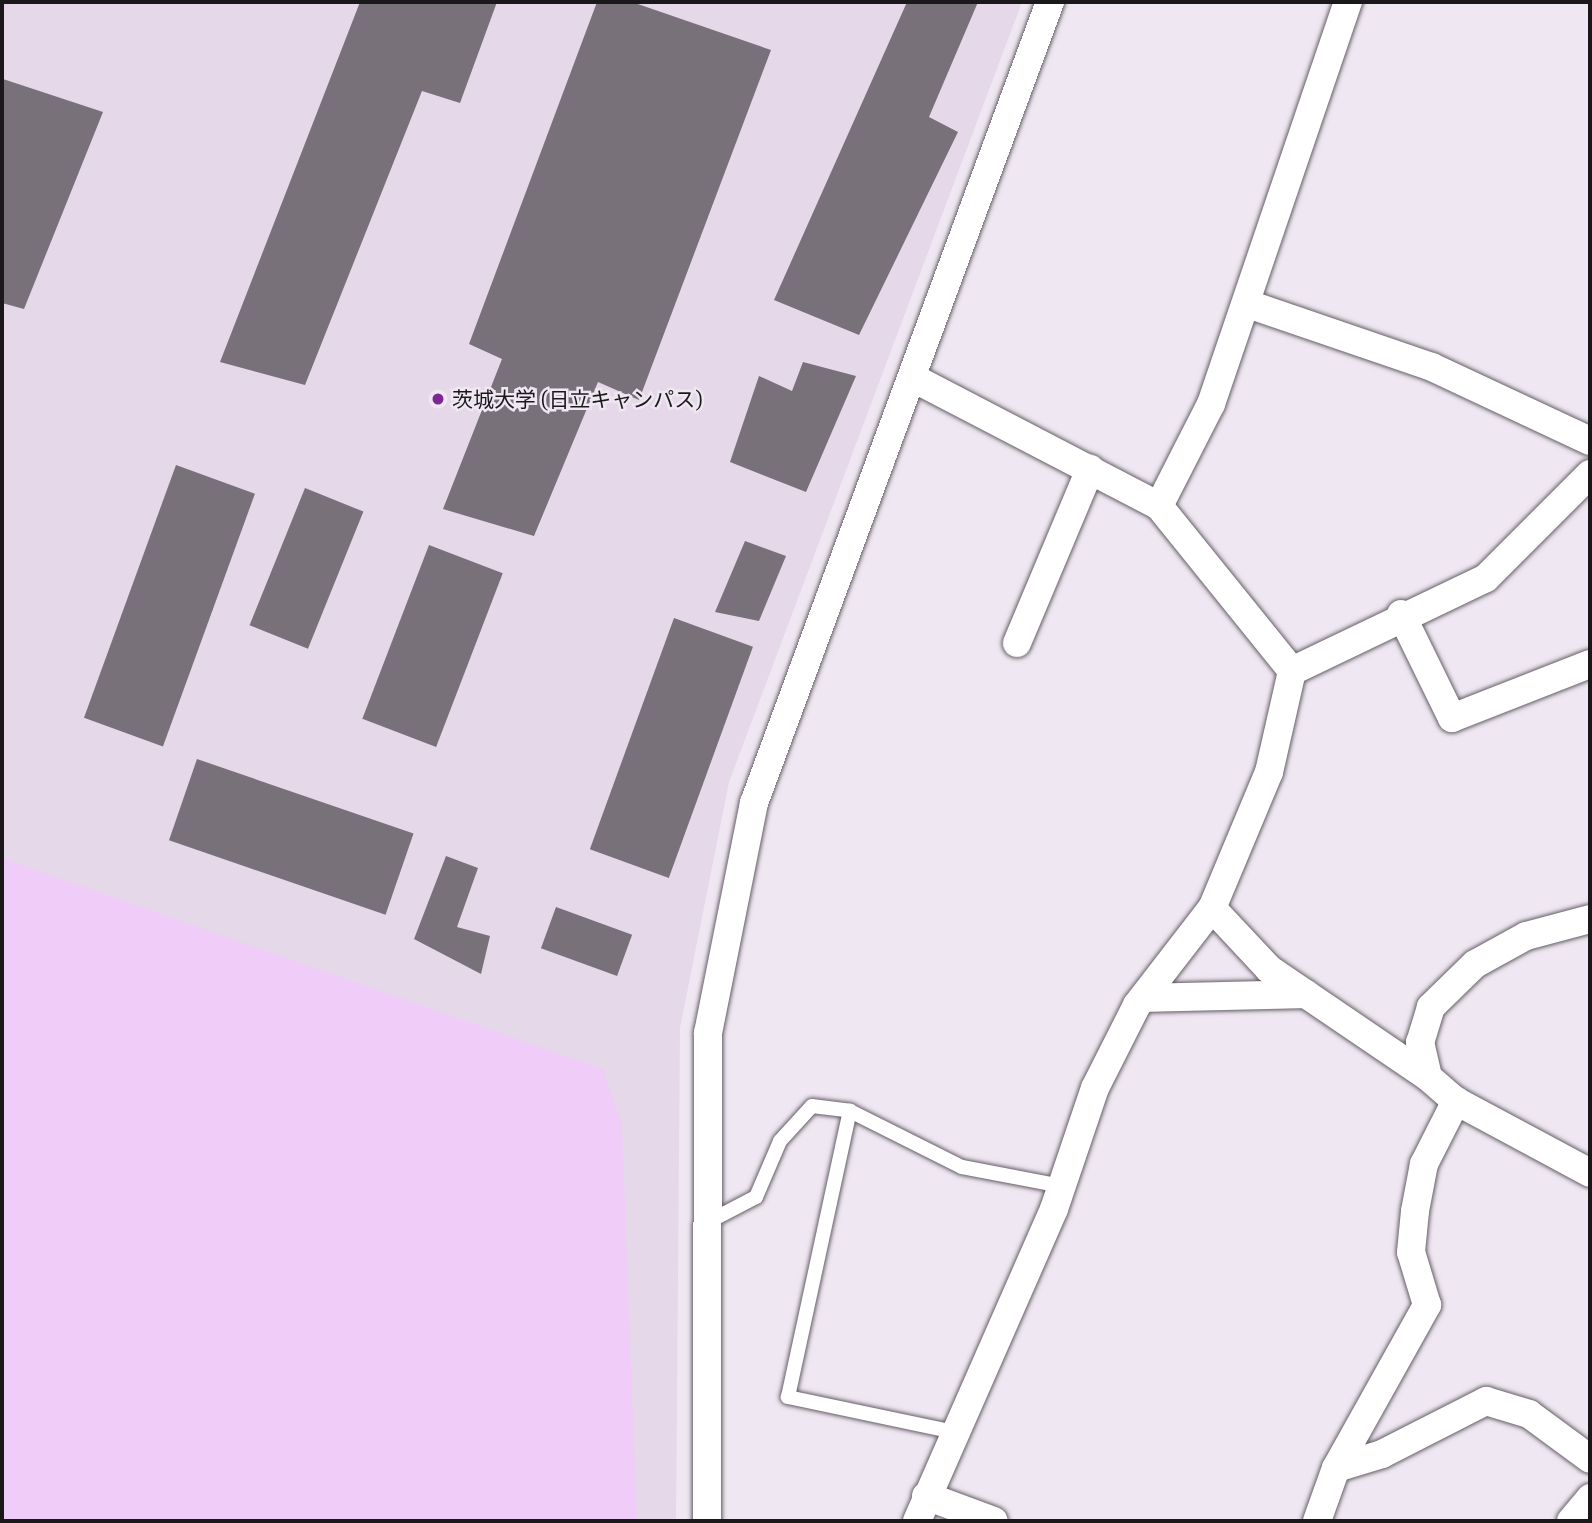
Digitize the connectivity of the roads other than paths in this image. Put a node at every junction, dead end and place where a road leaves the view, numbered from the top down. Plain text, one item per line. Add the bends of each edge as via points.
1 (1050, 2) edge
2 (1348, 2) edge
3 (1248, 304) junction
4 (915, 379) junction
5 (1590, 441) edge
6 (1090, 469) junction
7 (1590, 474) edge
8 (1159, 506) junction
9 (1401, 614) junction
10 (1017, 643) dead end
11 (1590, 664) edge
12 (1292, 671) junction
13 (1212, 908) junction
14 (1590, 919) edge
15 (1306, 994) junction
16 (1143, 998) junction
17 (1428, 1077) junction
18 (1457, 1101) junction
19 (850, 1111) junction
20 (1590, 1173) edge
21 (1062, 1186) junction
22 (708, 1222) junction
23 (954, 1432) junction
24 (1590, 1459) edge
25 (1336, 1468) junction
26 (1590, 1498) edge
27 (922, 1509) edge
28 (707, 1521) edge
29 (994, 1521) edge
30 (1317, 1521) edge
31 (1571, 1521) edge

1 - 4 street
2 - 3 street
3 - 5 street via 1432,366
3 - 8 street via 1211,404
4 - 6 street
4 - 22 street via 754,803 708,1033
6 - 8 street
6 - 10 street
7 - 9 street via 1486,578
8 - 12 street
9 - 11 street via 1452,719
9 - 12 street
12 - 13 street via 1269,772
13 - 15 street via 1269,969
13 - 16 street
14 - 17 street via 1526,936 1475,964 1431,1007 1420,1042
15 - 16 street
15 - 17 street
16 - 21 street via 1095,1088
17 - 18 street
18 - 20 street
18 - 25 street via 1424,1164 1415,1210 1411,1252 1427,1305
19 - 21 lane via 962,1167
19 - 22 lane via 811,1106 780,1140 756,1197
19 - 23 lane via 788,1397
21 - 23 street
22 - 28 street
23 - 27 street
24 - 25 street via 1529,1413 1486,1401 1382,1454
25 - 30 street
26 - 31 street
27 - 29 street

